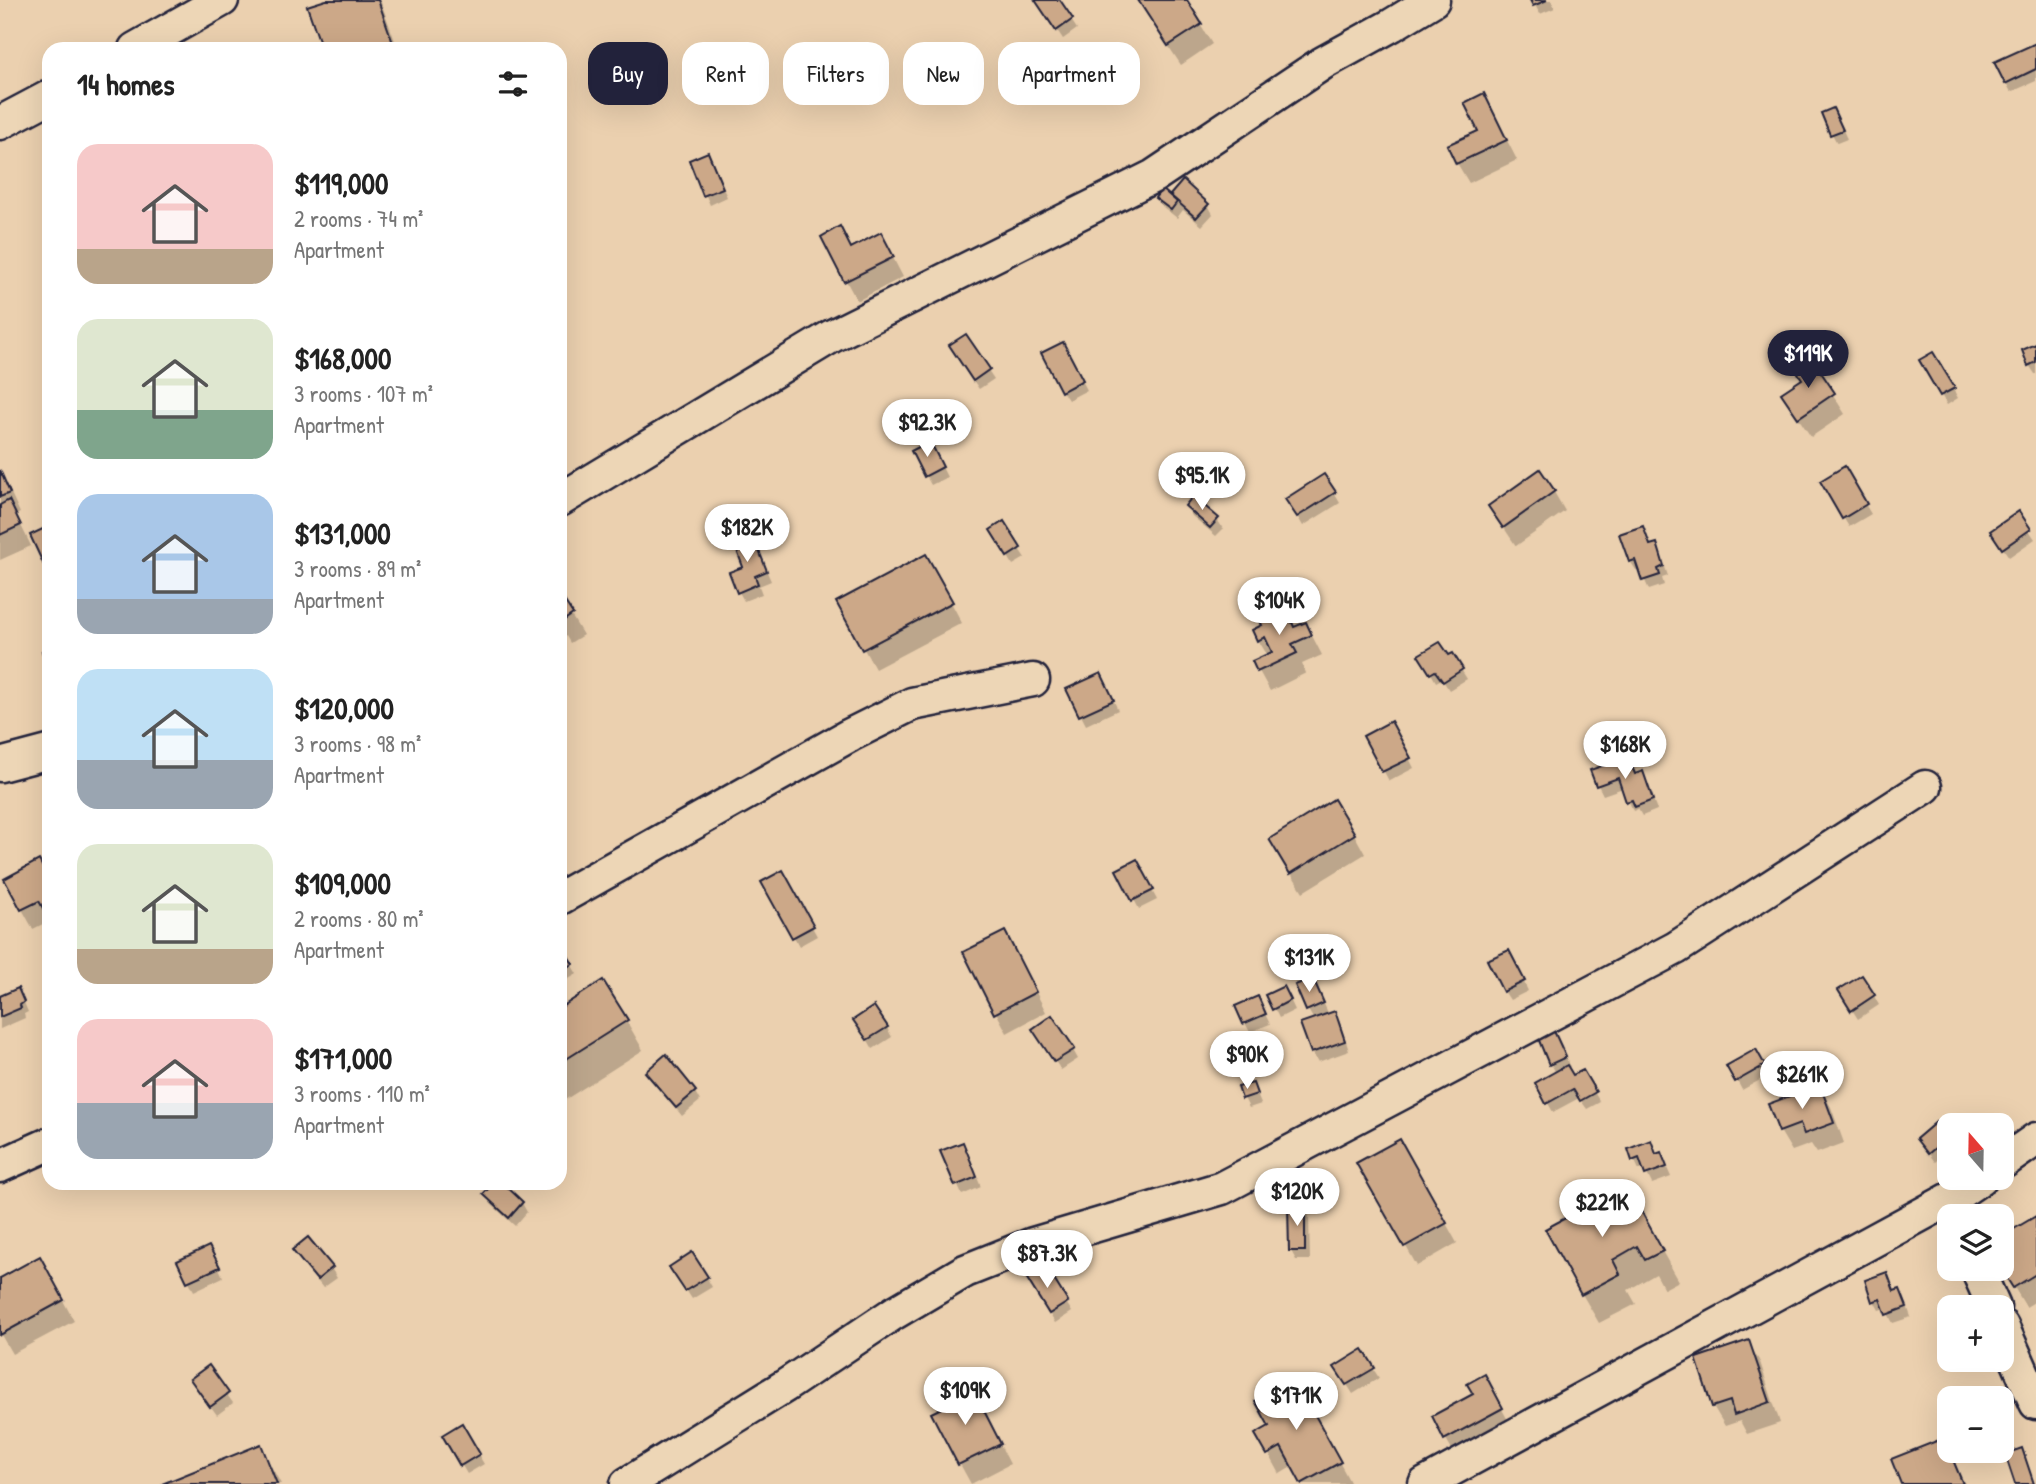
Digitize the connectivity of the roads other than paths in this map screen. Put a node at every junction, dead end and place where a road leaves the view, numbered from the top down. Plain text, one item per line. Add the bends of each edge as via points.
1 (222, 0) edge
2 (1433, 0) edge
3 (147, 42) edge
4 (42, 101) edge
5 (0, 123) edge
6 (567, 496) edge
7 (1033, 680) dead end
8 (42, 754) edge
9 (0, 765) edge
10 (1925, 787) dead end
11 (567, 894) edge
12 (2036, 1139) edge
13 (42, 1147) edge
14 (2014, 1155) edge
15 (0, 1166) edge
16 (1970, 1190) edge
17 (1957, 1204) edge
18 (1937, 1216) edge
19 (2014, 1353) edge
20 (2036, 1403) edge
21 (627, 1484) edge
22 (1425, 1484) edge

1 - 3 street
2 - 6 street via 1323,62 1154,176 832,336
4 - 5 street
7 - 11 street via 912,704
8 - 9 street
10 - 21 street via 1676,948 1222,1188 1033,1244 965,1271
12 - 14 street
13 - 15 street
16 - 17 street
18 - 22 street
19 - 20 street

